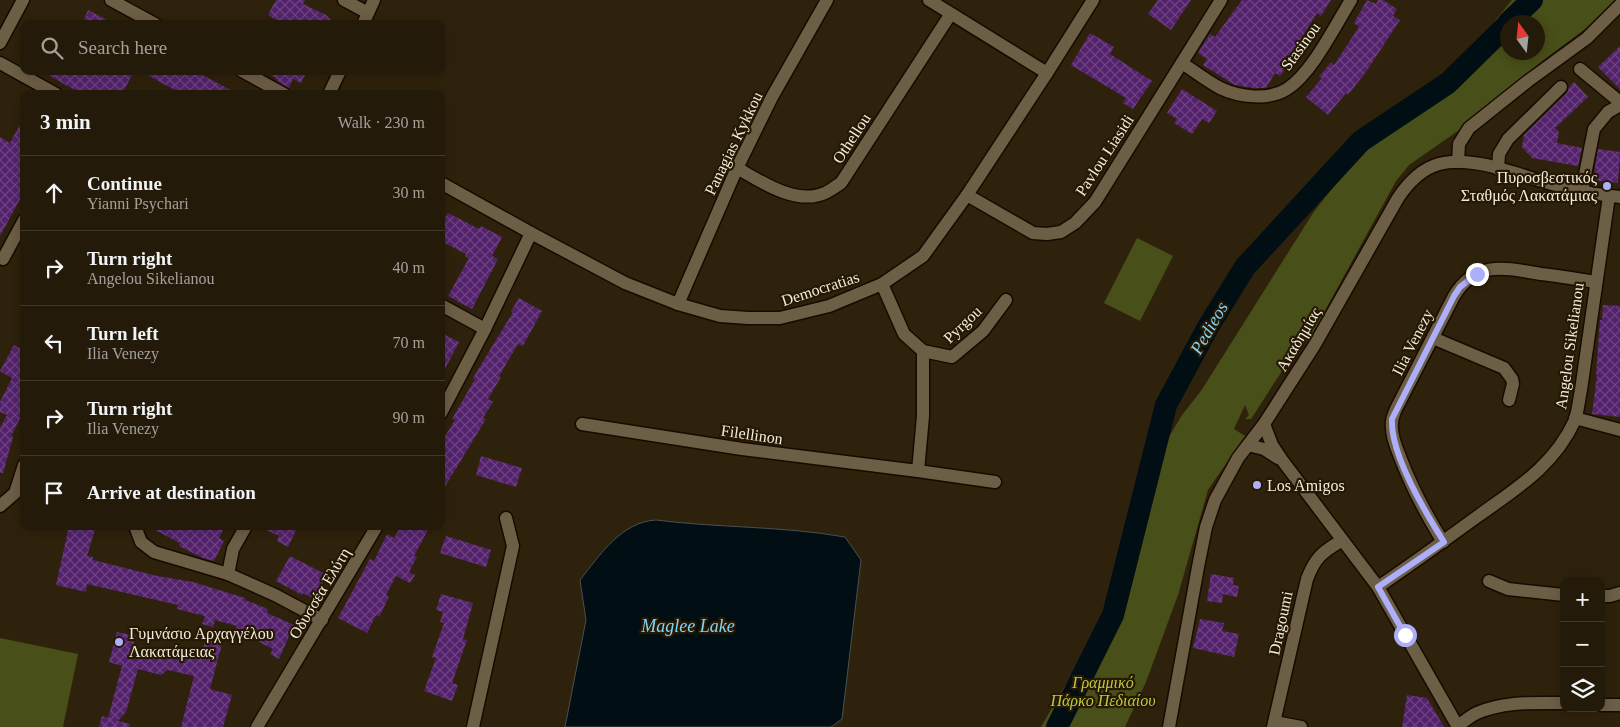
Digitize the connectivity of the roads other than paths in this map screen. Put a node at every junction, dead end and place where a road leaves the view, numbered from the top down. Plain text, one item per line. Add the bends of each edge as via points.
1 (23, 0) edge
2 (112, 0) edge
3 (344, 0) edge
4 (374, 0) edge
5 (827, 0) edge
6 (929, 0) edge
7 (1092, 0) edge
8 (1221, 0) edge
9 (1351, 0) edge
10 (1620, 5) edge
11 (950, 15) junction
12 (366, 18) edge
13 (148, 20) edge
14 (0, 43) edge
15 (0, 63) edge
16 (1182, 63) junction
17 (1580, 69) dead end
18 (1047, 73) junction
19 (20, 74) edge
20 (22, 75) edge
21 (249, 75) edge
22 (338, 75) edge
23 (1561, 87) dead end
24 (49, 90) edge
25 (277, 90) edge
26 (331, 90) edge
27 (1620, 104) edge
28 (1458, 162) junction
29 (737, 168) junction
30 (1498, 169) junction
31 (445, 184) edge
32 (1582, 190) junction
33 (967, 195) junction
34 (1614, 196) edge
35 (20, 227) edge
36 (531, 233) junction
37 (3, 259) dead end
38 (1595, 282) junction
39 (882, 284) junction
40 (1006, 300) dead end
41 (678, 304) junction
42 (445, 307) edge
43 (486, 329) junction
44 (1433, 338) junction
45 (924, 351) junction
46 (1509, 400) dead end
47 (445, 406) edge
48 (1575, 418) junction
49 (582, 424) dead end
50 (1264, 424) junction
51 (1620, 430) edge
52 (1248, 445) junction
53 (1282, 460) junction
54 (918, 471) junction
55 (20, 478) edge
56 (995, 482) dead end
57 (0, 506) edge
58 (506, 518) dead end
59 (136, 530) edge
60 (244, 530) edge
61 (375, 530) edge
62 (1341, 540) junction
63 (1444, 542) junction
64 (228, 574) junction
65 (1489, 581) dead end
66 (1378, 587) junction
67 (1620, 593) edge
68 (1560, 595) edge
69 (1605, 596) edge
70 (322, 620) junction
71 (1560, 703) edge
72 (1605, 705) edge
73 (1620, 705) edge
74 (1274, 725) edge
75 (1457, 726) edge
76 (258, 727) edge
77 (473, 727) edge
78 (1169, 727) edge
79 (1301, 727) edge

1 - 14 street
2 - 13 street
3 - 12 street
4 - 12 street
5 - 29 street, Panagias Kykkou via 772,97
6 - 11 street
7 - 18 street, Democratias
8 - 16 street, Pavlou Liasidi
9 - 16 street, Stasinou via 1310,66 1286,90 1254,97 1236,94 1220,88
10 - 28 street via 1588,38 1469,128 1459,144
11 - 18 street
11 - 29 street, Othellou via 841,183 824,194 802,197 775,189
15 - 19 street
16 - 33 street, Pavlou Liasidi via 1095,202 1068,228 1047,234 1033,232
17 - 27 street
18 - 33 street, Democratias
20 - 24 street
21 - 25 street
22 - 26 street
23 - 30 street via 1508,139 1499,154
27 - 32 street via 1608,112 1594,129
28 - 30 street, Ακαδημίας via 1474,162
28 - 50 street, Ακαδημίας via 1439,164 1407,185 1314,346
29 - 41 street, Panagias Kykkou
30 - 32 street, Ακαδημίας
31 - 36 street, Democratias
32 - 34 street, Ακαδημίας
33 - 39 street, Democratias via 923,256
34 - 38 street, Angelou Sikelianou
35 - 37 street
36 - 41 street, Democratias via 625,282
36 - 43 street
38 - 44 street, Ilia Venezy via 1502,268 1485,271 1460,287
38 - 48 street, Angelou Sikelianou
39 - 41 street, Democratias via 829,306 780,318 720,316
39 - 45 street, Pyrgou via 904,334
40 - 45 street, Pyrgou via 983,331 952,357
42 - 43 street
43 - 47 street
44 - 46 street via 1504,368 1513,384
44 - 63 street, Ilia Venezy via 1396,409 1392,428 1411,485
45 - 54 street
48 - 51 street
48 - 63 street, Angelou Sikelianou via 1550,459 1534,475
49 - 54 street, Filellinon via 742,449
50 - 52 street, Ακαδημίας
50 - 53 street
52 - 53 street via 1264,449
52 - 78 street, Ακαδημίας via 1215,500 1206,527
53 - 62 street
54 - 56 street, Filellinon
55 - 57 street via 15,493
58 - 77 street via 513,546
59 - 64 street via 141,542 154,552
60 - 64 street via 233,549
61 - 70 street, Οδυσσέα Ελύτη
62 - 66 street
62 - 74 street, Dragoumi via 1312,564
63 - 66 street, Angelou Sikelianou
64 - 70 street
65 - 68 street via 1508,589
66 - 75 street
67 - 69 street
70 - 76 street, Οδυσσέα Ελύτη
71 - 75 street via 1498,707
72 - 73 street
74 - 79 street

